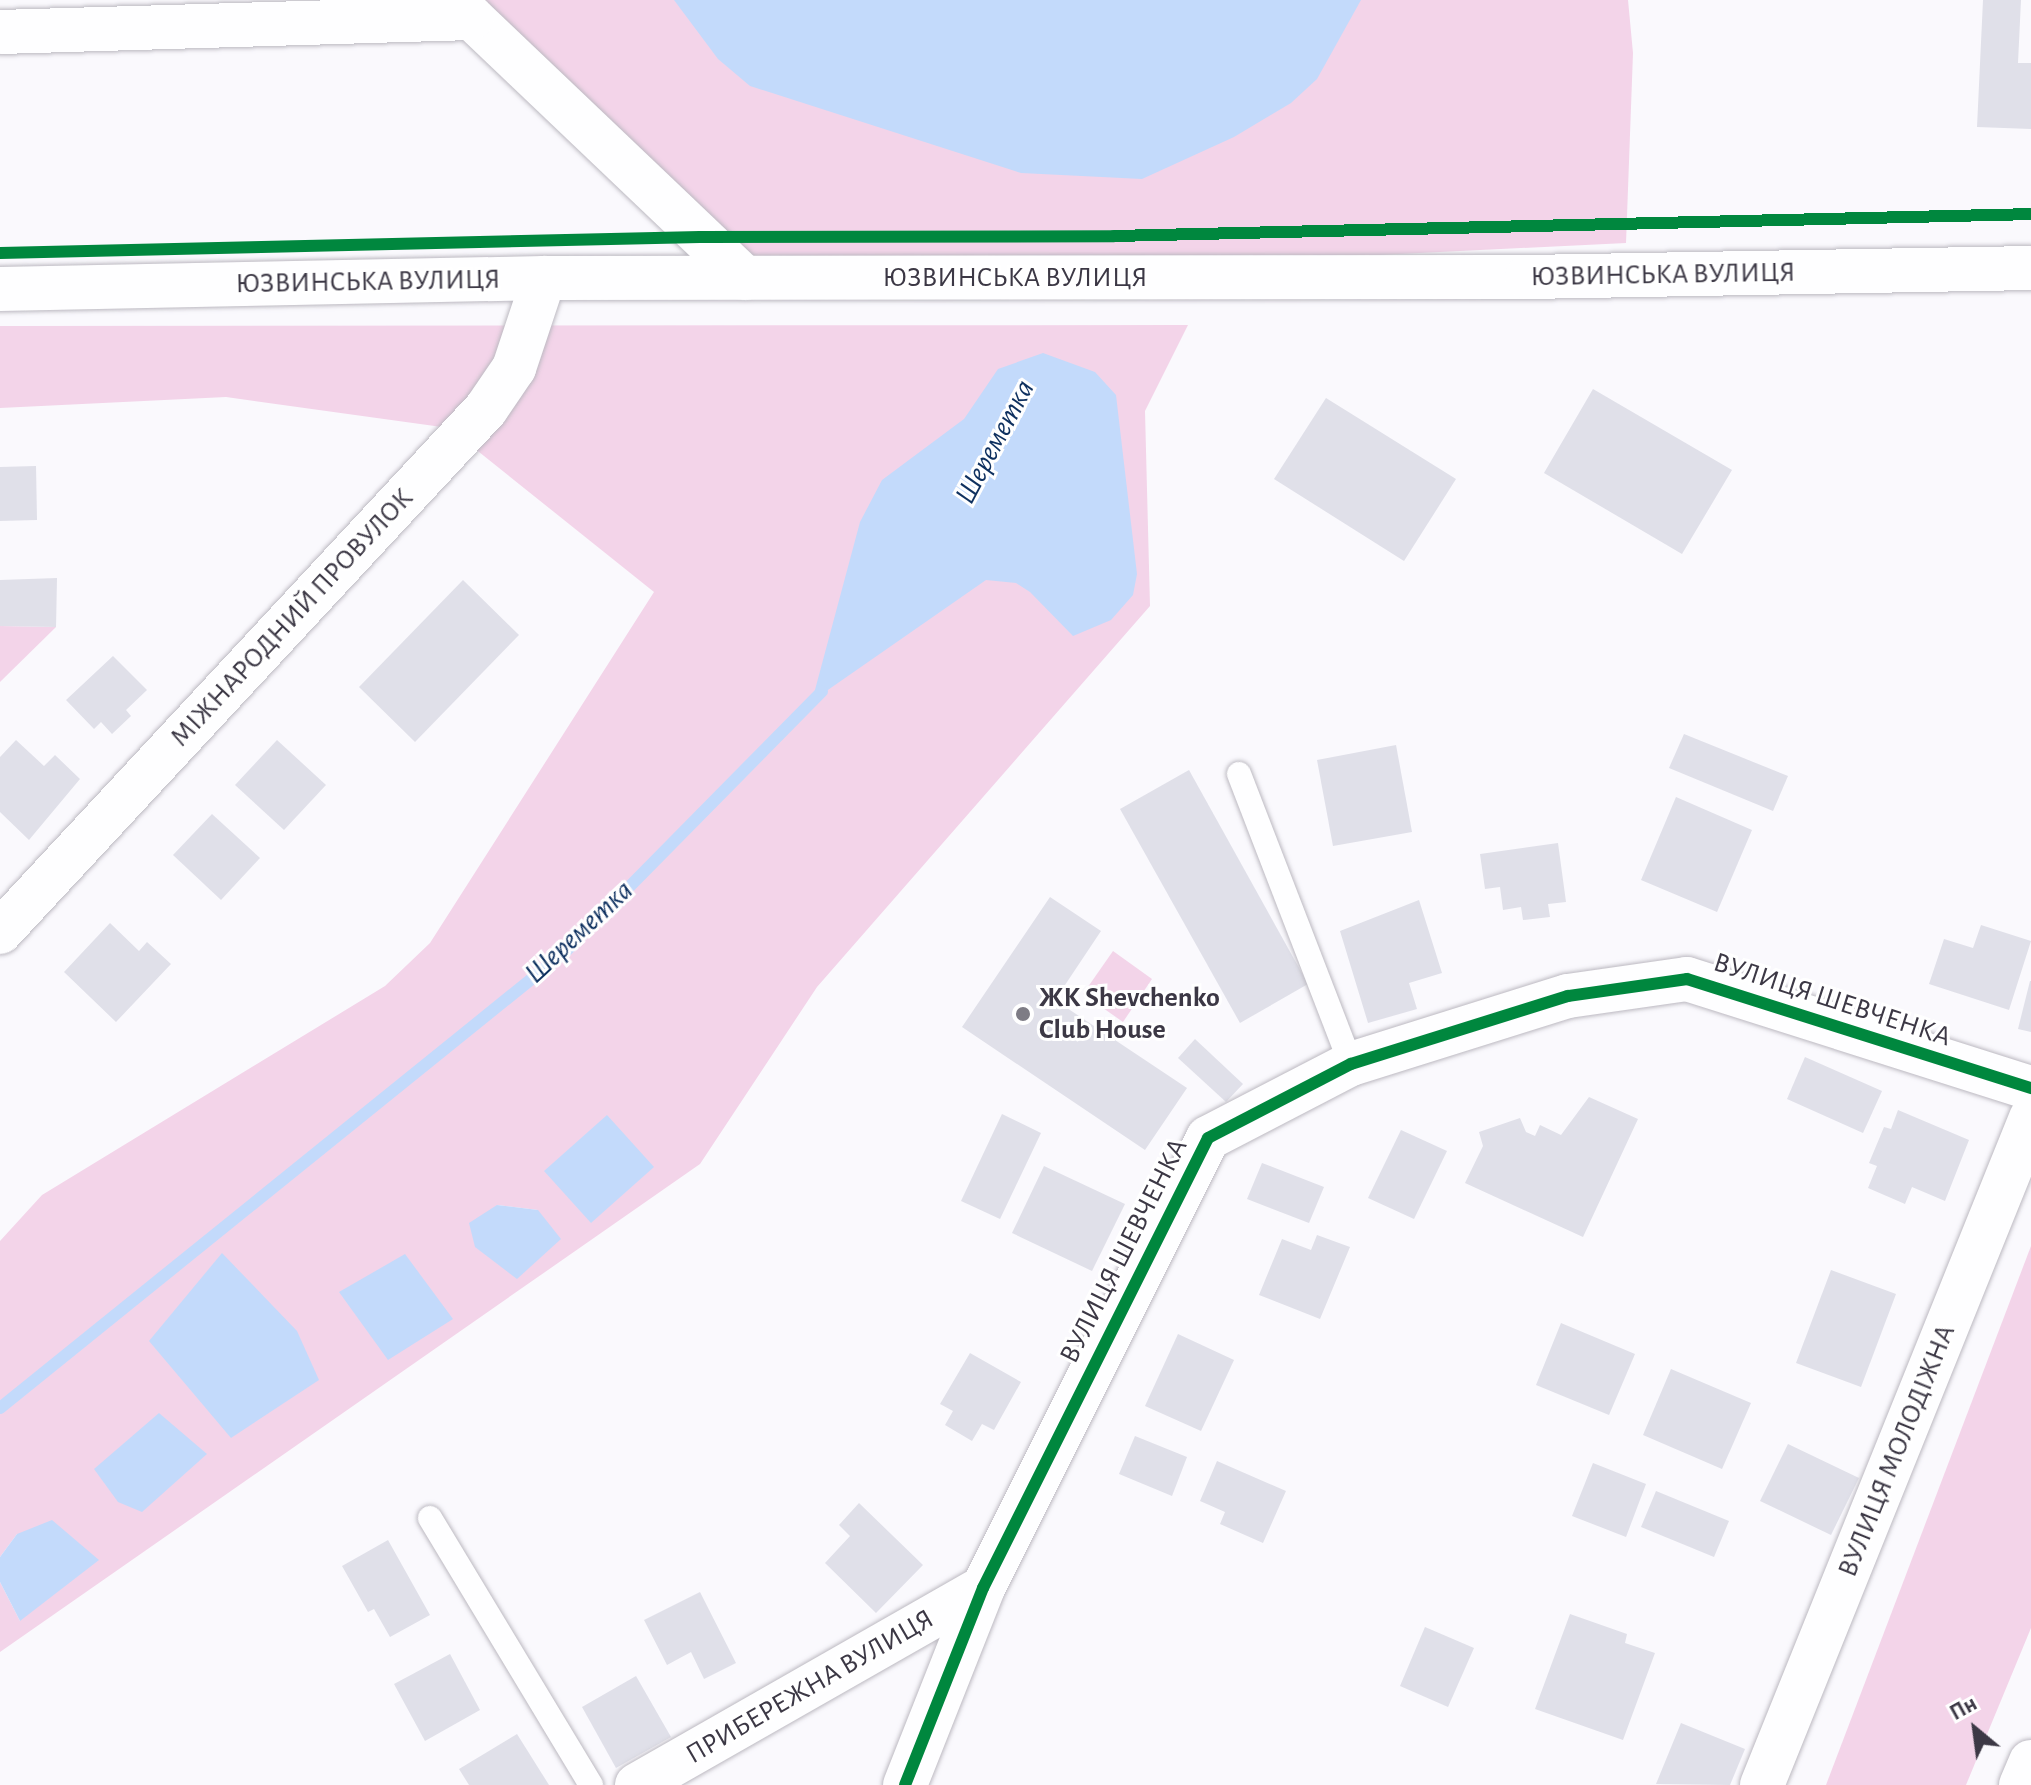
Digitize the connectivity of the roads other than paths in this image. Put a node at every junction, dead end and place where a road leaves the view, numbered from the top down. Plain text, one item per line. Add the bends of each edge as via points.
1 (462, 9) edge
2 (0, 32) edge
3 (2031, 268) edge
4 (544, 278) junction
5 (745, 278) junction
6 (0, 289) edge
7 (1239, 774) dead end
8 (0, 932) edge
9 (1351, 1064) junction
10 (2031, 1088) edge
11 (2031, 1118) edge
12 (430, 1518) dead end
13 (983, 1588) junction
14 (2031, 1762) edge
15 (591, 1785) edge
16 (637, 1785) edge
17 (905, 1785) edge
18 (1762, 1785) edge
19 (2021, 1785) edge

1 - 2 street
1 - 5 street
3 - 5 street, ЮЗВИНСЬКА ВУЛИЦЯ via 1527,277
4 - 5 street, ЮЗВИНСЬКА ВУЛИЦЯ
4 - 6 street, ЮЗВИНСЬКА ВУЛИЦЯ
4 - 8 street, МІЖНАРОДНИЙ ПРОВУЛОК via 514,368 486,409
7 - 9 lane
9 - 10 street, ВУЛИЦЯ ШЕВЧЕНКА via 1568,996 1687,979
9 - 13 street, ВУЛИЦЯ ШЕВЧЕНКА via 1208,1138
11 - 18 street, ВУЛИЦЯ МОЛОДІЖНА
12 - 15 lane
13 - 16 street, ПРИБЕРЕЖНА ВУЛИЦЯ
13 - 17 street, ВУЛИЦЯ ШЕВЧЕНКА
14 - 19 street

